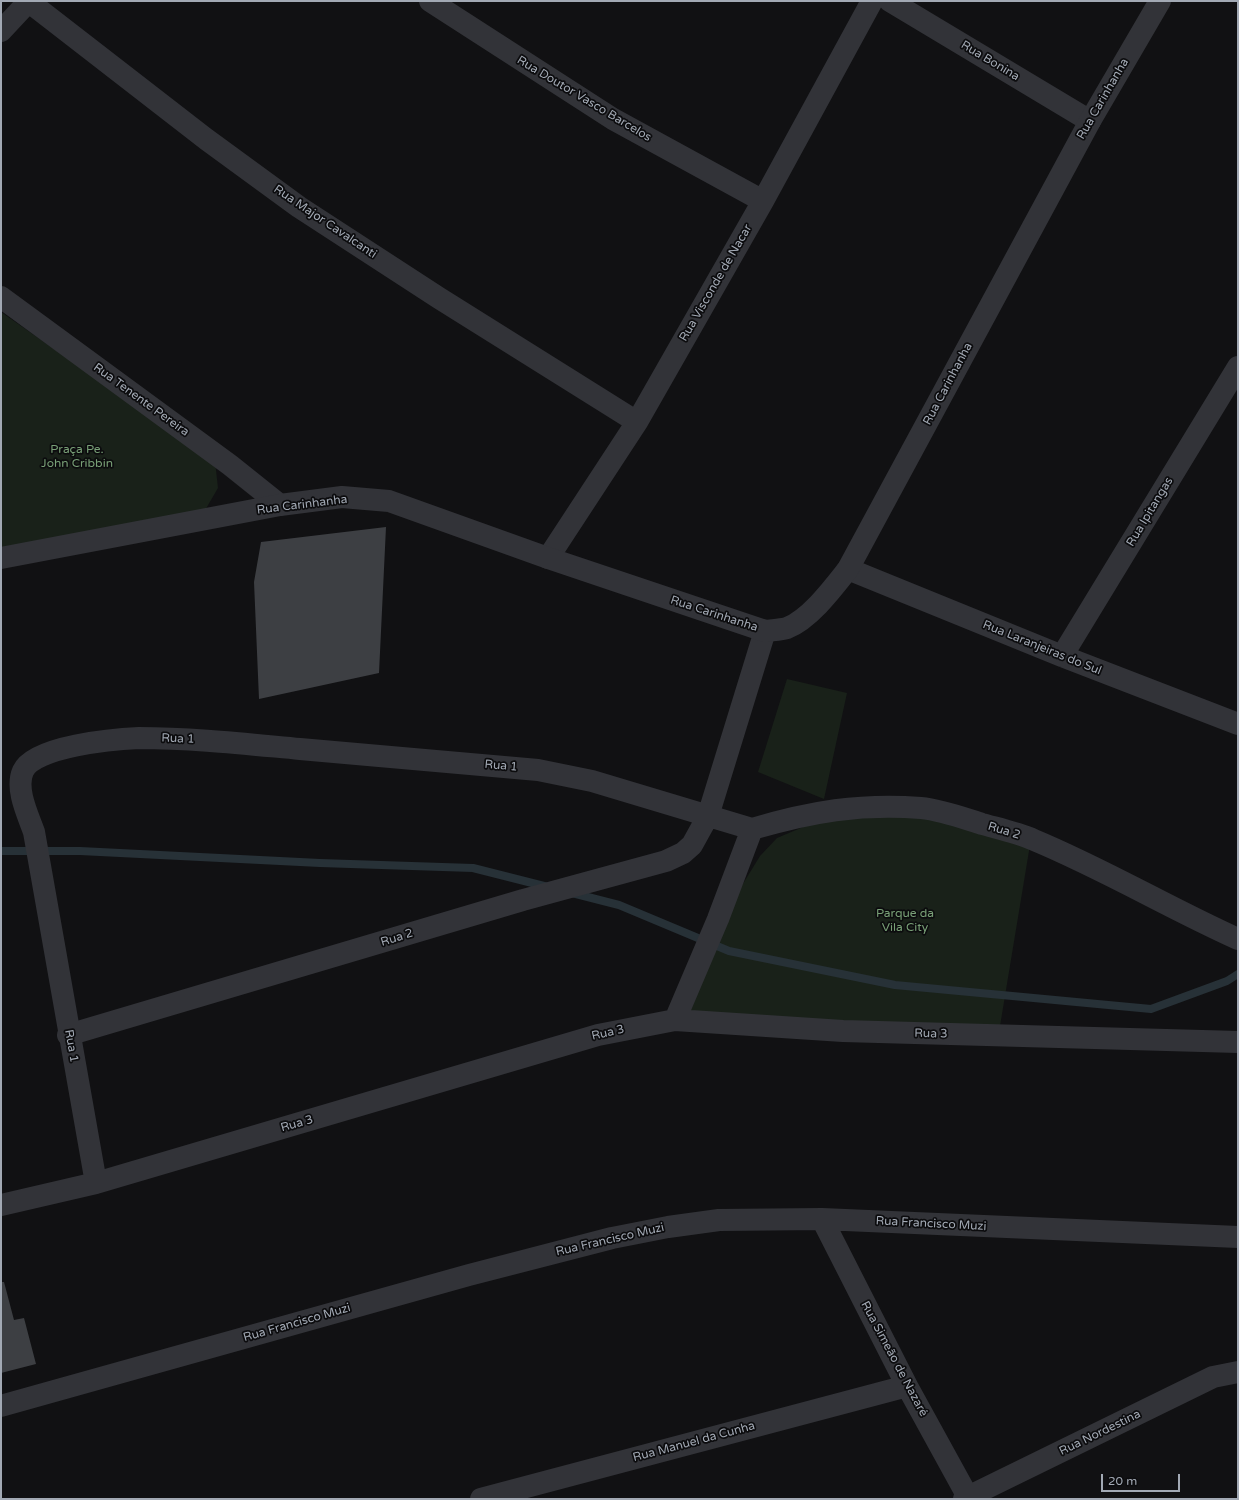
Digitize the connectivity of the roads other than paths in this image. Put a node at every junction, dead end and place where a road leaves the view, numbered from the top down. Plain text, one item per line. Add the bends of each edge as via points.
1 (28, 1) edge
2 (430, 1) edge
3 (872, 1) edge
4 (890, 1) edge
5 (1160, 1) edge
6 (1, 31) edge
7 (1090, 121) junction
8 (763, 201) junction
9 (1, 297) edge
10 (1238, 367) edge
11 (637, 422) junction
12 (280, 505) junction
13 (1, 558) edge
14 (548, 558) junction
15 (848, 569) junction
16 (766, 632) junction
17 (1062, 656) junction
18 (1238, 724) edge
19 (708, 816) junction
20 (752, 829) junction
21 (1238, 940) edge
22 (675, 1020) junction
23 (68, 1035) junction
24 (1238, 1042) edge
25 (96, 1183) junction
26 (1, 1205) edge
27 (822, 1219) junction
28 (1238, 1237) edge
29 (1238, 1372) edge
30 (907, 1386) junction
31 (1, 1406) edge
32 (966, 1498) edge
33 (481, 1499) edge

1 - 6 street
1 - 11 street, Rua Major Cavalcanti via 206,139 299,207
2 - 8 street, Rua Doutor Vasco Barcelos via 613,119
3 - 8 street, Rua Visconde de Nacar
4 - 7 street, Rua Bonina
5 - 7 street, Rua Carinhanha
7 - 15 street, Rua Carinhanha
8 - 11 street, Rua Visconde de Nacar
9 - 12 street, Rua Tenente Pereira via 230,465
10 - 17 street, Rua Ipitangas
11 - 14 street, Rua Visconde de Nacar
12 - 13 street, Rua Carinhanha
12 - 14 street, Rua Carinhanha via 342,497 390,501
14 - 16 street, Rua Carinhanha
15 - 16 street, Rua Carinhanha via 811,611 787,628
15 - 17 street, Rua Laranjeiras do Sul
16 - 19 street, Rua 2
17 - 18 street, Rua Laranjeiras do Sul
19 - 20 street, Rua 1
19 - 23 street, Rua 2 via 692,845 683,853 666,861 523,900
19 - 23 street, Rua 1 via 592,781 538,770 202,740 139,738 64,748 33,760 23,770 20,784 34,832
20 - 21 street, Rua 2 via 795,816 841,808 884,806 936,811 1033,840 1100,870
20 - 22 street via 718,919
22 - 24 street, Rua 3 via 843,1031
22 - 25 street, Rua 3 via 598,1035
23 - 25 street, Rua 1
25 - 26 street, Rua 3
27 - 28 street, Rua Francisco Muzi
27 - 30 street, Rua Simeão de Nazaré
27 - 31 street, Rua Francisco Muzi via 719,1220 612,1238 462,1277
29 - 32 street, Rua Nordestina via 1213,1377
30 - 32 street, Rua Simeão de Nazaré
30 - 33 street, Rua Manuel da Cunha

